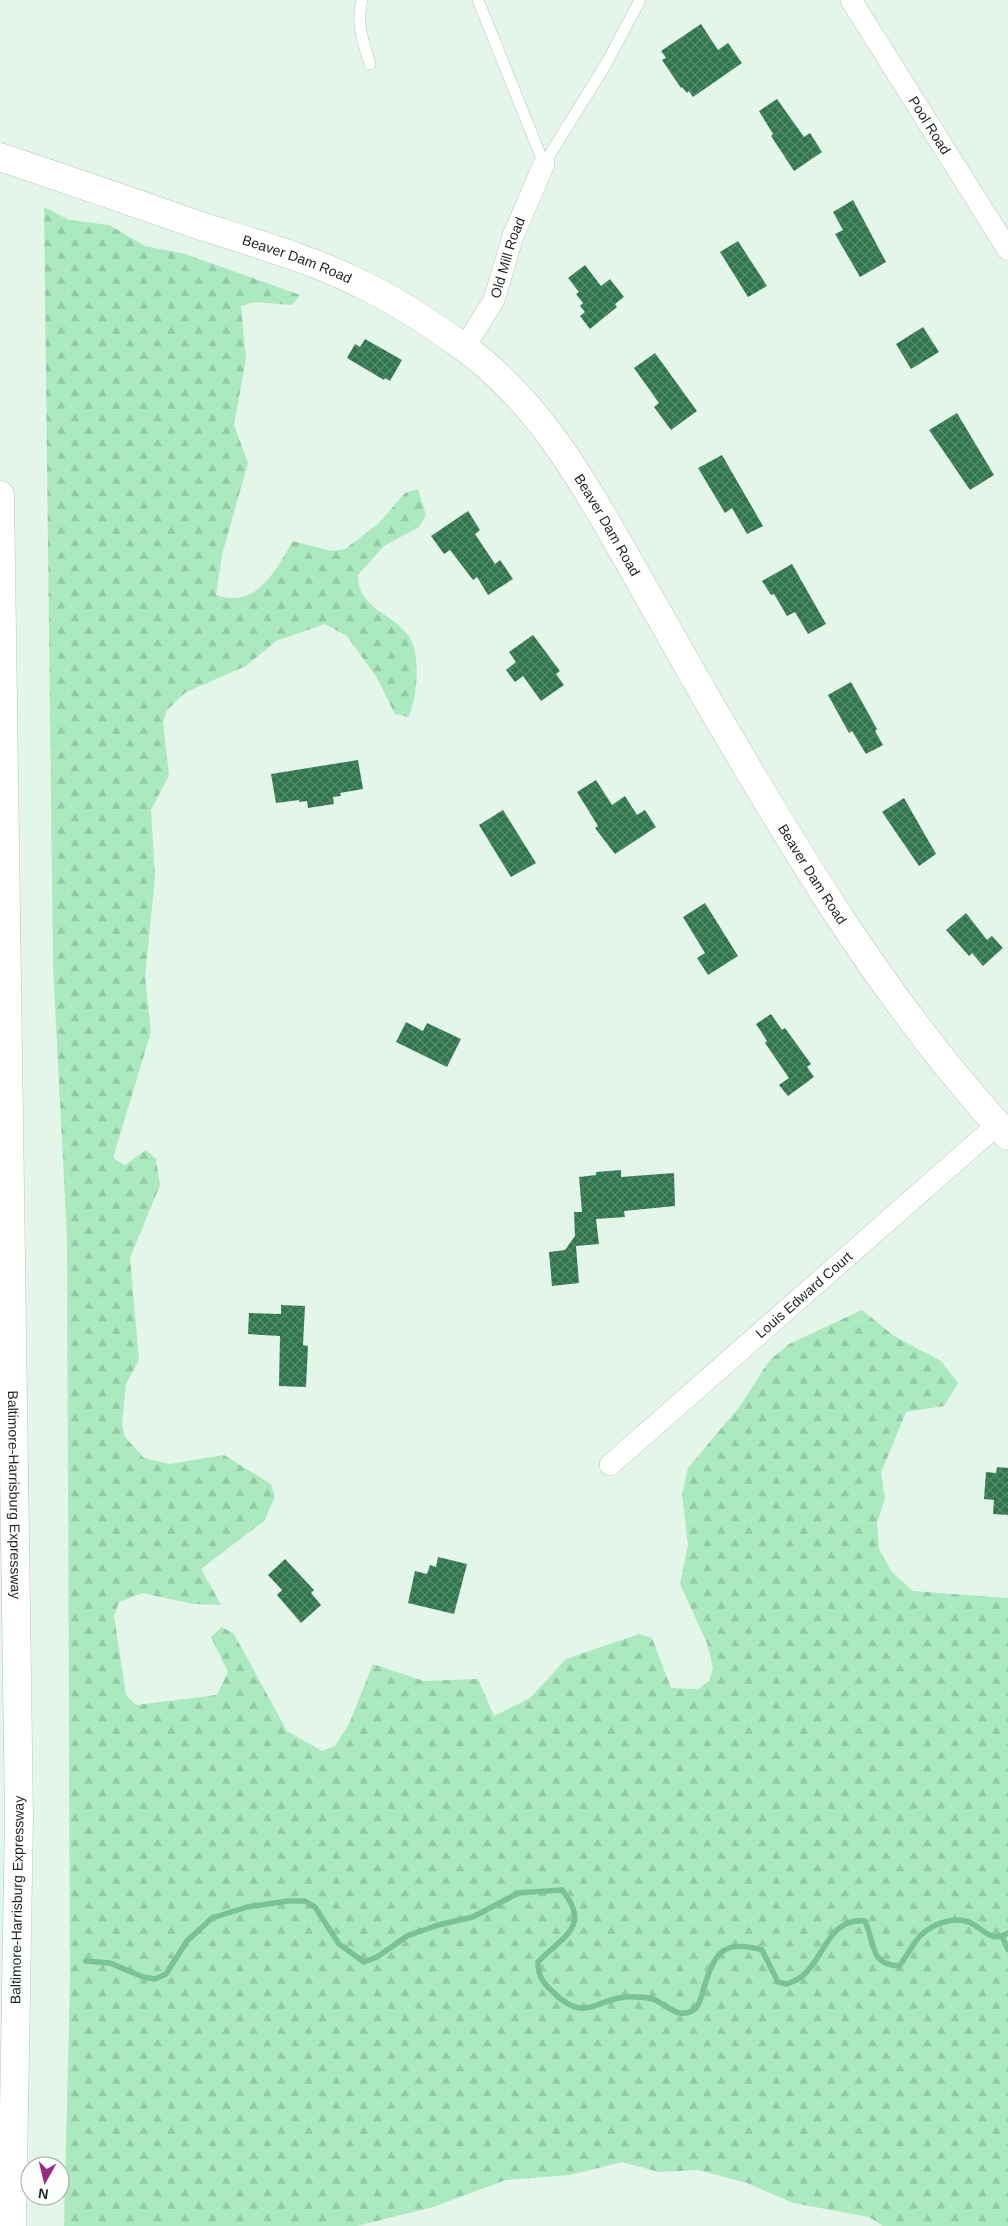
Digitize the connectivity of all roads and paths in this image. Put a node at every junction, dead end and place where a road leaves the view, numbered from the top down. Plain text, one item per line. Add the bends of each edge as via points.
1 (362, 0) edge
2 (478, 0) edge
3 (640, 0) edge
4 (851, 0) edge
5 (370, 64) dead end
6 (0, 157) edge
7 (544, 164) junction
8 (1008, 250) edge
9 (464, 348) junction
10 (0, 494) edge
11 (1003, 1131) edge
12 (610, 1465) dead end
13 (12, 2226) edge

1 - 5 lane via 360,34
2 - 7 lane
3 - 7 lane via 606,64
4 - 8 street, Pool Road
6 - 9 main road, Beaver Dam Road via 267,248 359,283 402,306
7 - 9 street, Old Mill Road via 513,236 494,300
9 - 11 main road, Beaver Dam Road via 523,401 551,435 589,492 792,845 898,1002
10 - 13 main road, Baltimore-Harrisburg Expressway via 19,1817
11 - 12 street, Louis Edward Court

